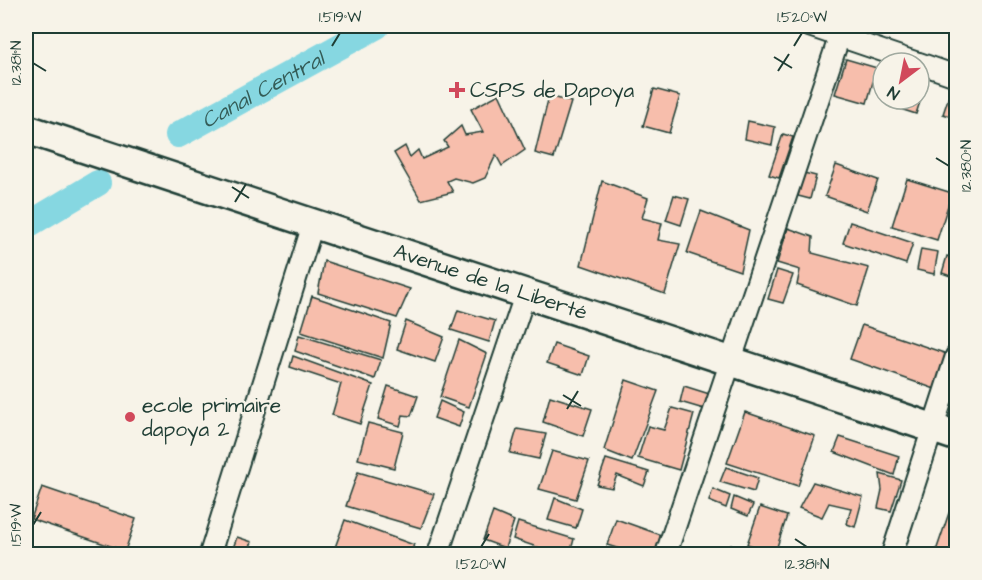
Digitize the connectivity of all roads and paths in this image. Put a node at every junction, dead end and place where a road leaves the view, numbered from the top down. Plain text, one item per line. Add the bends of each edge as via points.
1 (809, 26) edge
2 (841, 32) edge
3 (888, 51) edge
4 (931, 67) edge
5 (957, 76) edge
6 (26, 129) edge
7 (313, 224) junction
8 (526, 292) junction
9 (957, 356) edge
10 (730, 361) junction
11 (945, 432) edge
12 (210, 555) edge
13 (438, 555) edge
14 (666, 555) edge
15 (892, 555) edge

1 - 2 street
2 - 3 street
2 - 10 street
4 - 5 street
6 - 7 main road, Avenue de la Liberté
7 - 8 main road, Avenue de la Liberté
7 - 12 street
8 - 10 main road, Avenue de la Liberté
8 - 13 street
9 - 11 street
10 - 11 main road, Avenue de la Liberté
10 - 14 street
11 - 15 street

